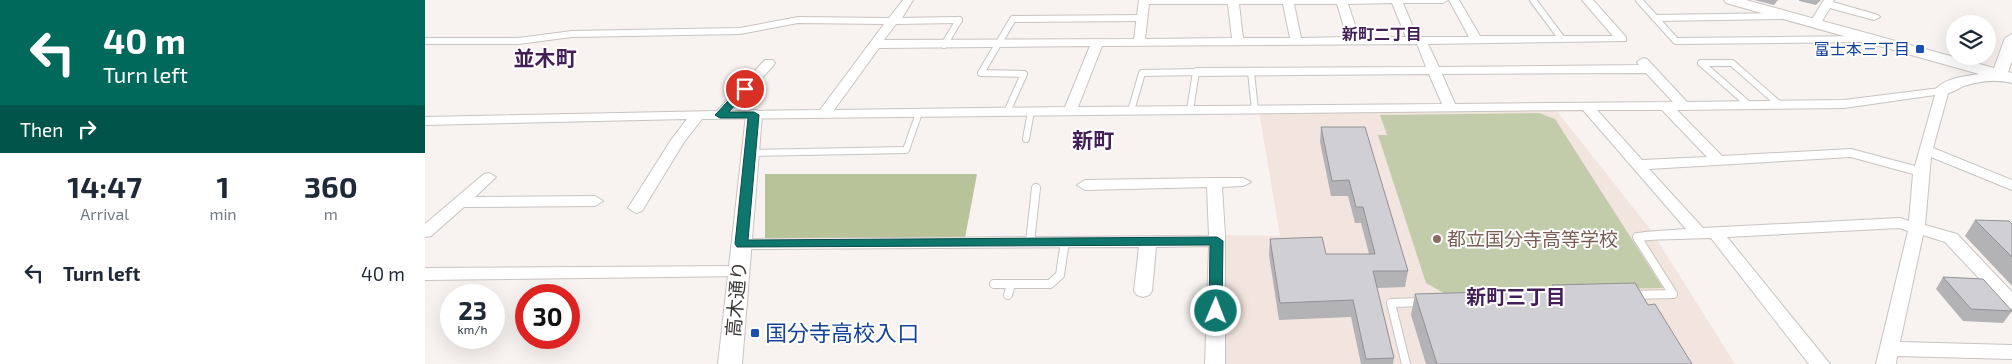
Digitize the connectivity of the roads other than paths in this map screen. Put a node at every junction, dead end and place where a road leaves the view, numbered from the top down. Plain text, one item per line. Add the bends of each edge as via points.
1 (908, 0) edge
2 (1262, 0) edge
3 (1288, 0) edge
4 (1396, 0) edge
5 (1443, 0) edge
6 (1454, 0) edge
7 (1533, 0) edge
8 (1587, 0) edge
9 (1639, 0) edge
10 (1731, 0) edge
11 (1144, 1) edge
12 (1233, 1) edge
13 (1342, 1) edge
14 (1828, 2) edge
15 (1787, 16) junction
16 (1873, 17) dead end
17 (1142, 18) junction
18 (1655, 18) junction
19 (895, 20) junction
20 (1815, 24) junction
21 (2012, 38) edge
22 (1562, 39) junction
23 (1869, 39) junction
24 (1296, 40) junction
25 (1354, 40) junction
26 (1417, 40) junction
27 (1476, 40) junction
28 (425, 41) edge
29 (1238, 41) junction
30 (1139, 42) junction
31 (1097, 43) junction
32 (877, 44) junction
33 (998, 44) junction
34 (944, 45) junction
35 (769, 63) dead end
36 (1435, 71) junction
37 (1196, 72) junction
38 (1251, 72) junction
39 (2006, 76) edge
40 (1943, 90) junction
41 (1749, 105) junction
42 (1781, 105) junction
43 (1666, 106) junction
44 (1684, 106) junction
45 (1587, 107) junction
46 (1451, 108) junction
47 (1190, 110) junction
48 (1255, 110) junction
49 (1031, 111) junction
50 (1070, 111) junction
51 (1131, 111) junction
52 (1007, 112) junction
53 (919, 113) junction
54 (824, 114) junction
55 (698, 115) junction
56 (720, 115) junction
57 (754, 115) junction
58 (425, 121) edge
59 (1026, 139) dead end
60 (1925, 150) junction
61 (749, 153) junction
62 (1718, 160) junction
63 (1638, 165) junction
64 (1921, 172) junction
65 (489, 177) dead end
66 (1214, 182) junction
67 (1243, 182) dead end
68 (1085, 185) dead end
69 (2012, 185) edge
70 (1036, 188) dead end
71 (595, 201) dead end
72 (460, 202) junction
73 (637, 208) dead end
74 (1917, 226) junction
75 (425, 232) edge
76 (1698, 233) junction
77 (1716, 234) junction
78 (1649, 236) joint
79 (1065, 241) junction
80 (1148, 241) junction
81 (1217, 241) junction
82 (1030, 242) junction
83 (741, 244) junction
84 (739, 272) junction
85 (425, 274) edge
86 (994, 284) dead end
87 (1011, 284) junction
88 (1143, 291) dead end
89 (1008, 295) dead end
90 (1624, 296) edge
91 (1430, 302) edge
92 (2012, 303) edge
93 (2012, 352) edge
94 (1887, 357) edge
95 (730, 364) edge
96 (1215, 364) edge
97 (1406, 364) edge
98 (1820, 364) edge

1 - 19 street
2 - 3 street
2 - 12 street
3 - 13 street
3 - 24 street
4 - 5 street
4 - 13 street
4 - 26 street
6 - 27 street
7 - 22 lane
8 - 22 street via 1622,39
9 - 18 lane
10 - 15 street
11 - 12 street
11 - 17 street
12 - 29 street
13 - 25 street
14 - 16 street
14 - 20 street
15 - 18 lane
15 - 20 street
17 - 30 street
17 - 33 lane via 1013,19
18 - 23 lane via 1676,41
19 - 28 street via 799,20 740,30 572,34 518,41
19 - 32 street
19 - 34 lane via 959,20
20 - 23 street
21 - 39 street
22 - 27 street
23 - 39 street
24 - 25 street
24 - 29 street
25 - 26 street
26 - 27 street
26 - 36 street
29 - 30 street
30 - 31 street
31 - 33 street
31 - 50 street
32 - 34 street
32 - 54 street
33 - 34 street
33 - 52 lane via 981,73 1025,74
35 - 56 street
36 - 38 street
36 - 44 street via 1646,65
36 - 46 street
37 - 38 street
37 - 47 lane
37 - 51 lane via 1142,72
38 - 48 lane
39 - 40 street via 1961,82
40 - 42 street via 1844,104
40 - 60 street
41 - 42 street
41 - 42 lane via 1701,63 1732,63
41 - 44 street
43 - 44 street
43 - 45 street
43 - 62 street
45 - 46 street
45 - 63 street
46 - 48 street
47 - 48 street
47 - 51 street
49 - 50 street
49 - 52 street
49 - 59 lane
50 - 51 street
52 - 53 street
53 - 54 street
53 - 61 lane via 906,150
54 - 57 street
55 - 56 street
55 - 58 street
55 - 73 street via 678,140
56 - 57 street
57 - 61 street, 高木通り
60 - 64 street
60 - 69 street
61 - 83 street, 高木通り
62 - 63 street
62 - 64 street via 1851,152
63 - 76 street
64 - 74 street
65 - 72 street
66 - 67 street
66 - 68 street
66 - 81 street
70 - 82 lane
71 - 72 street
72 - 75 street
74 - 77 street via 1900,222
74 - 92 street via 1951,238
74 - 94 street
76 - 77 street
76 - 78 street
77 - 98 street
78 - 90 lane via 1637,236 1673,294
79 - 80 street
79 - 82 street
79 - 87 lane via 1060,275 1050,284
80 - 81 street
80 - 88 street
81 - 96 street
82 - 83 street
83 - 84 street, 高木通り
84 - 85 street
84 - 95 street, 高木通り
86 - 87 lane
87 - 89 lane
91 - 97 lane via 1391,303
93 - 94 street

